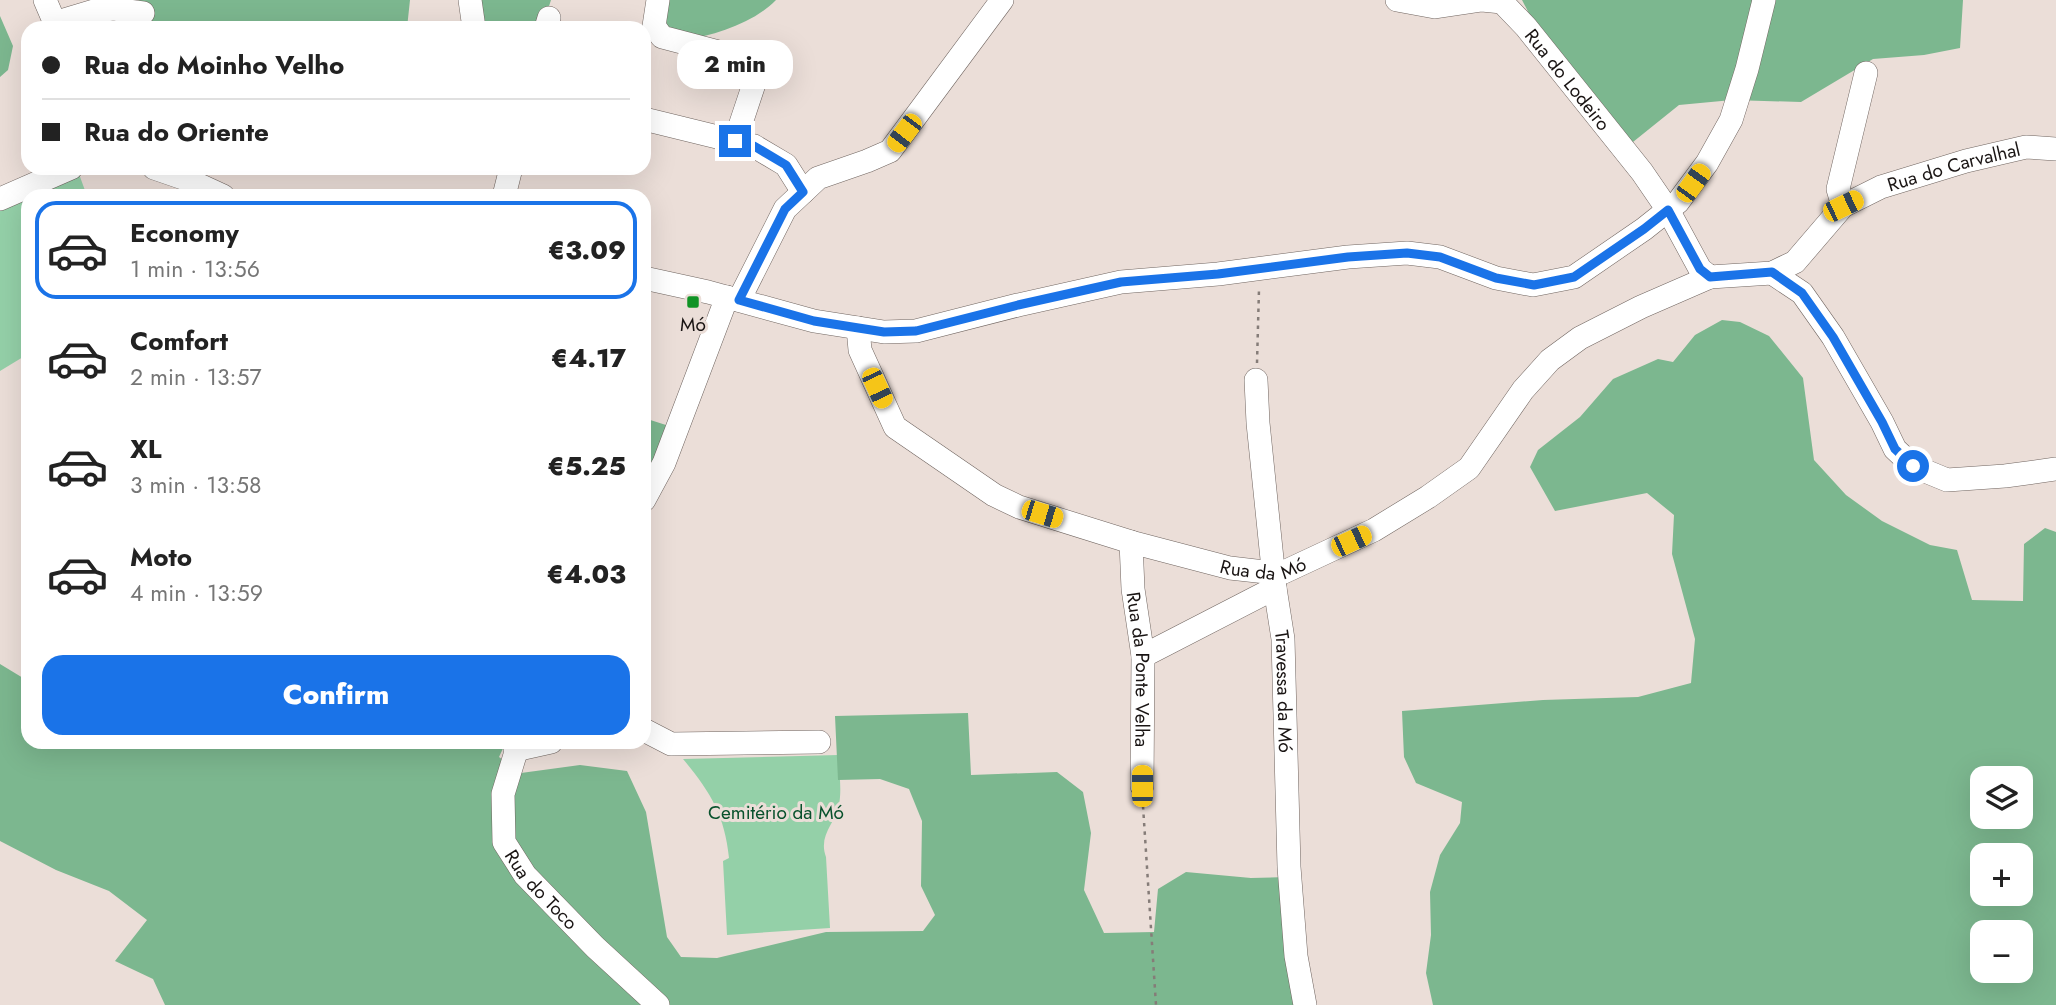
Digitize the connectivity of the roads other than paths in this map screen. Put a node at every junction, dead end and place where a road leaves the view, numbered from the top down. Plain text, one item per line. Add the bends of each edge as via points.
1 (45, 0) edge
2 (470, 0) edge
3 (658, 0) edge
4 (1002, 0) edge
5 (1397, 0) edge
6 (1764, 0) edge
7 (143, 13) dead end
8 (53, 21) edge
9 (70, 21) edge
10 (473, 21) edge
11 (1866, 73) dead end
12 (651, 121) edge
13 (735, 141) junction
14 (2056, 149) edge
15 (55, 175) edge
16 (174, 175) edge
17 (23, 189) edge
18 (208, 189) edge
19 (21, 190) edge
20 (803, 192) junction
21 (0, 199) edge
22 (1843, 206) junction
23 (1668, 210) junction
24 (1772, 272) junction
25 (1710, 277) junction
26 (651, 280) edge
27 (733, 299) junction
28 (858, 328) junction
29 (1256, 380) road end
30 (2056, 469) edge
31 (651, 487) edge
32 (1131, 542) junction
33 (1275, 580) junction
34 (1143, 656) junction
35 (651, 734) edge
36 (819, 742) dead end
37 (516, 749) edge
38 (1142, 786) road end
39 (658, 1005) edge
40 (1305, 1005) edge

1 - 8 street
2 - 10 street
3 - 13 street via 654,26 662,37 761,63
4 - 20 street via 890,151 818,178
5 - 23 street, Rua do Lodeiro via 1435,6 1502,2 1585,100
6 - 23 street via 1731,120 1707,163
7 - 9 street via 104,10
11 - 22 street via 1838,189
12 - 13 street
13 - 20 street via 754,146 786,165
14 - 22 street, Rua do Carvalhal via 2026,147 1966,161 1881,187
15 - 17 street
16 - 18 street
19 - 21 street
20 - 27 street via 785,209
22 - 24 street, Rua do Carvalhal via 1795,262
23 - 25 street via 1700,269
23 - 28 street via 1574,277 1534,285 1496,278 1440,257 1407,253 1121,282 916,331
24 - 25 street, Rua do Carvalhal
24 - 30 street via 1802,293 1833,337 1895,449 1913,466 1947,480
25 - 33 street, Rua da Mó via 1580,338 1550,360 1523,390 1469,468 1374,530
26 - 27 street
27 - 28 street
27 - 31 street
28 - 32 street, Rua da Mó via 860,350 895,426 994,495
29 - 33 street, Travessa da Mó
32 - 33 street, Rua da Mó
32 - 34 street, Rua da Ponte Velha
33 - 34 street
33 - 40 street, Travessa da Mó via 1283,639 1289,867
34 - 38 street, Rua da Ponte Velha
35 - 36 street via 671,744
37 - 39 street, Rua do Toco via 503,794 504,842 525,875

